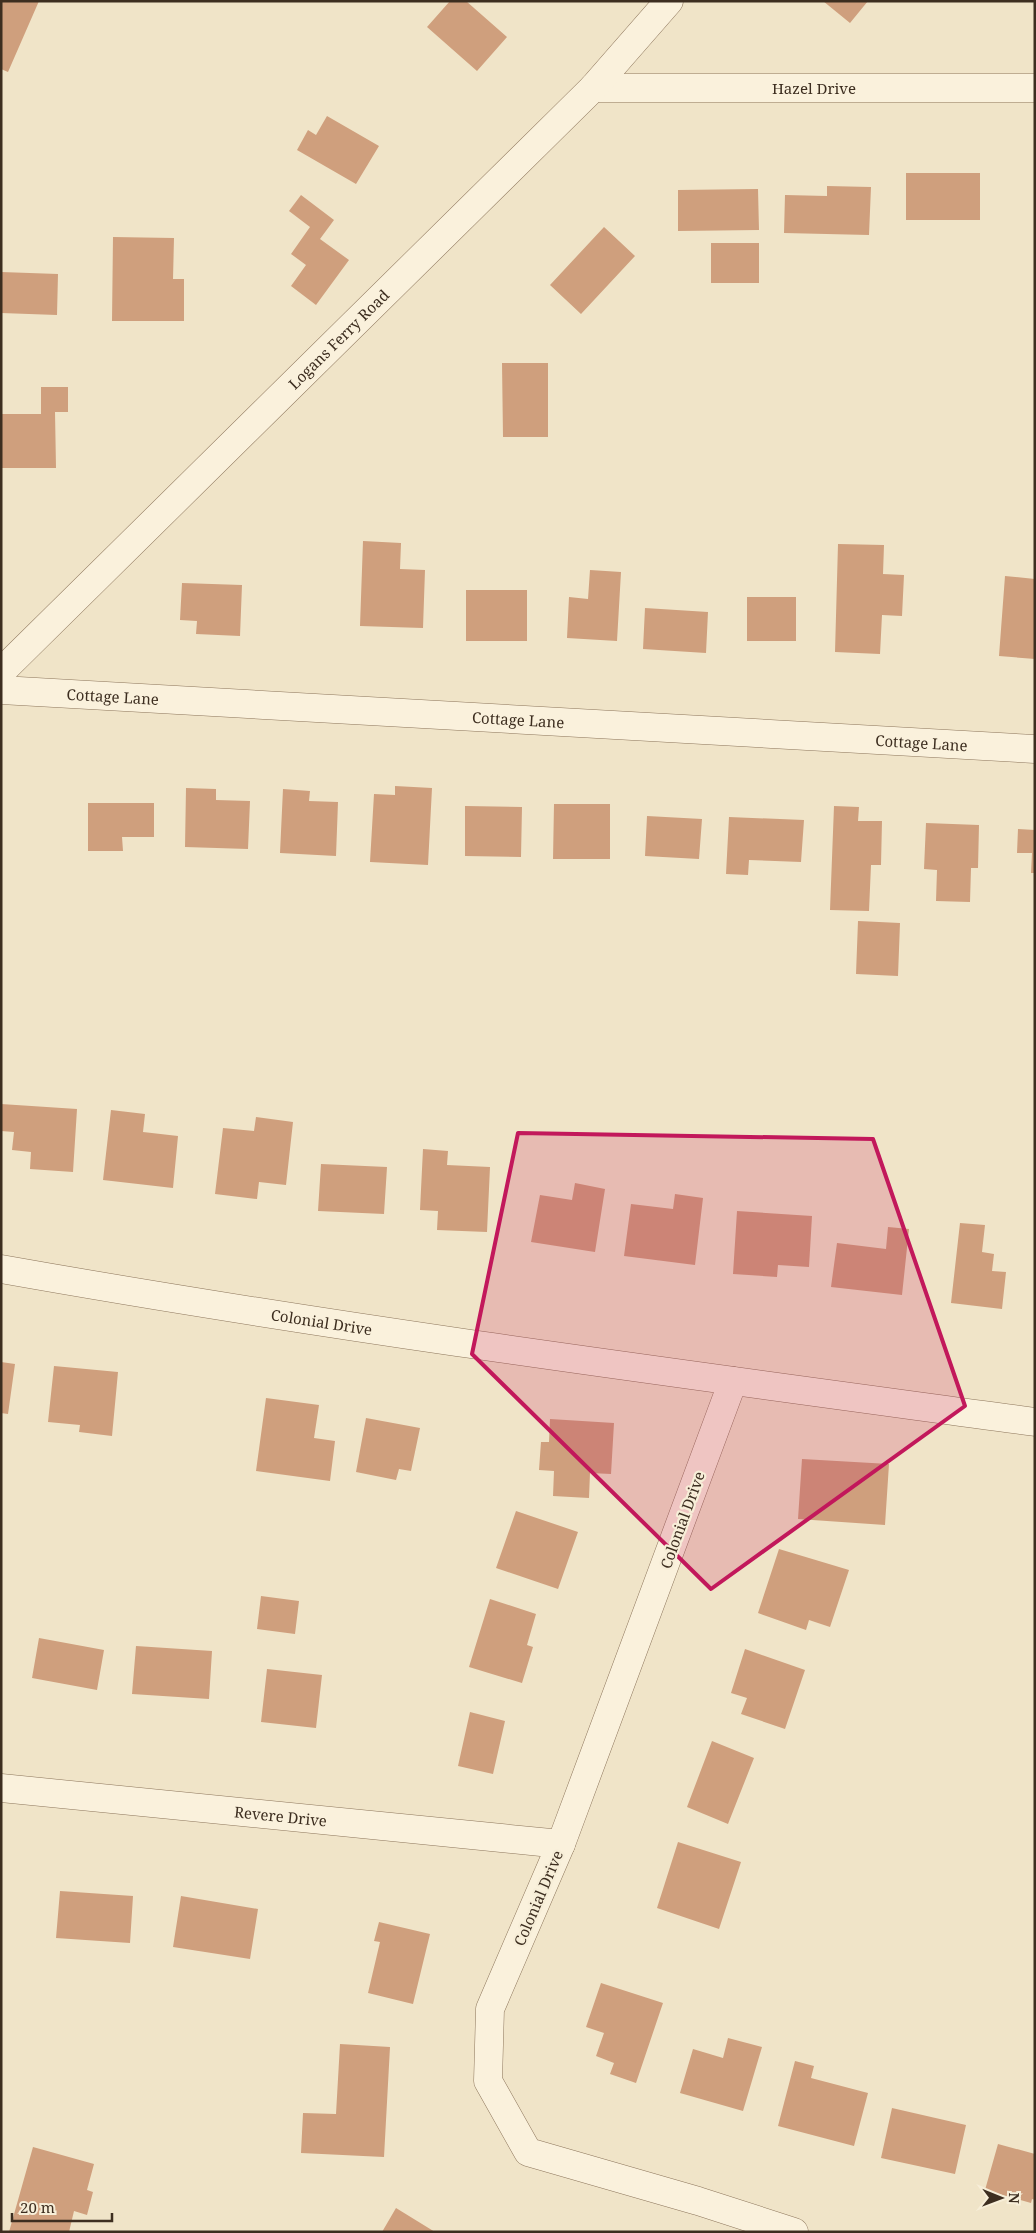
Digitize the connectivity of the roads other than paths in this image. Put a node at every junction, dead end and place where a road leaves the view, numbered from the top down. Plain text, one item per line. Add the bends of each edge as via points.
1 (670, 1) edge
2 (593, 88) junction
3 (1035, 88) edge
4 (1, 672) edge
5 (1, 690) edge
6 (1035, 749) edge
7 (1, 1269) edge
8 (733, 1381) junction
9 (1035, 1422) edge
10 (1, 1788) edge
11 (561, 1844) junction
12 (794, 2232) edge

1 - 2 street, Logans Ferry Road
2 - 3 street, Hazel Drive
2 - 4 street, Logans Ferry Road
5 - 6 street, Cottage Lane
7 - 8 street, Colonial Drive via 164,1298
8 - 9 street, Colonial Drive
8 - 11 street, Colonial Drive
10 - 11 street, Revere Drive
11 - 12 street, Colonial Drive via 490,2009 488,2081 528,2152

